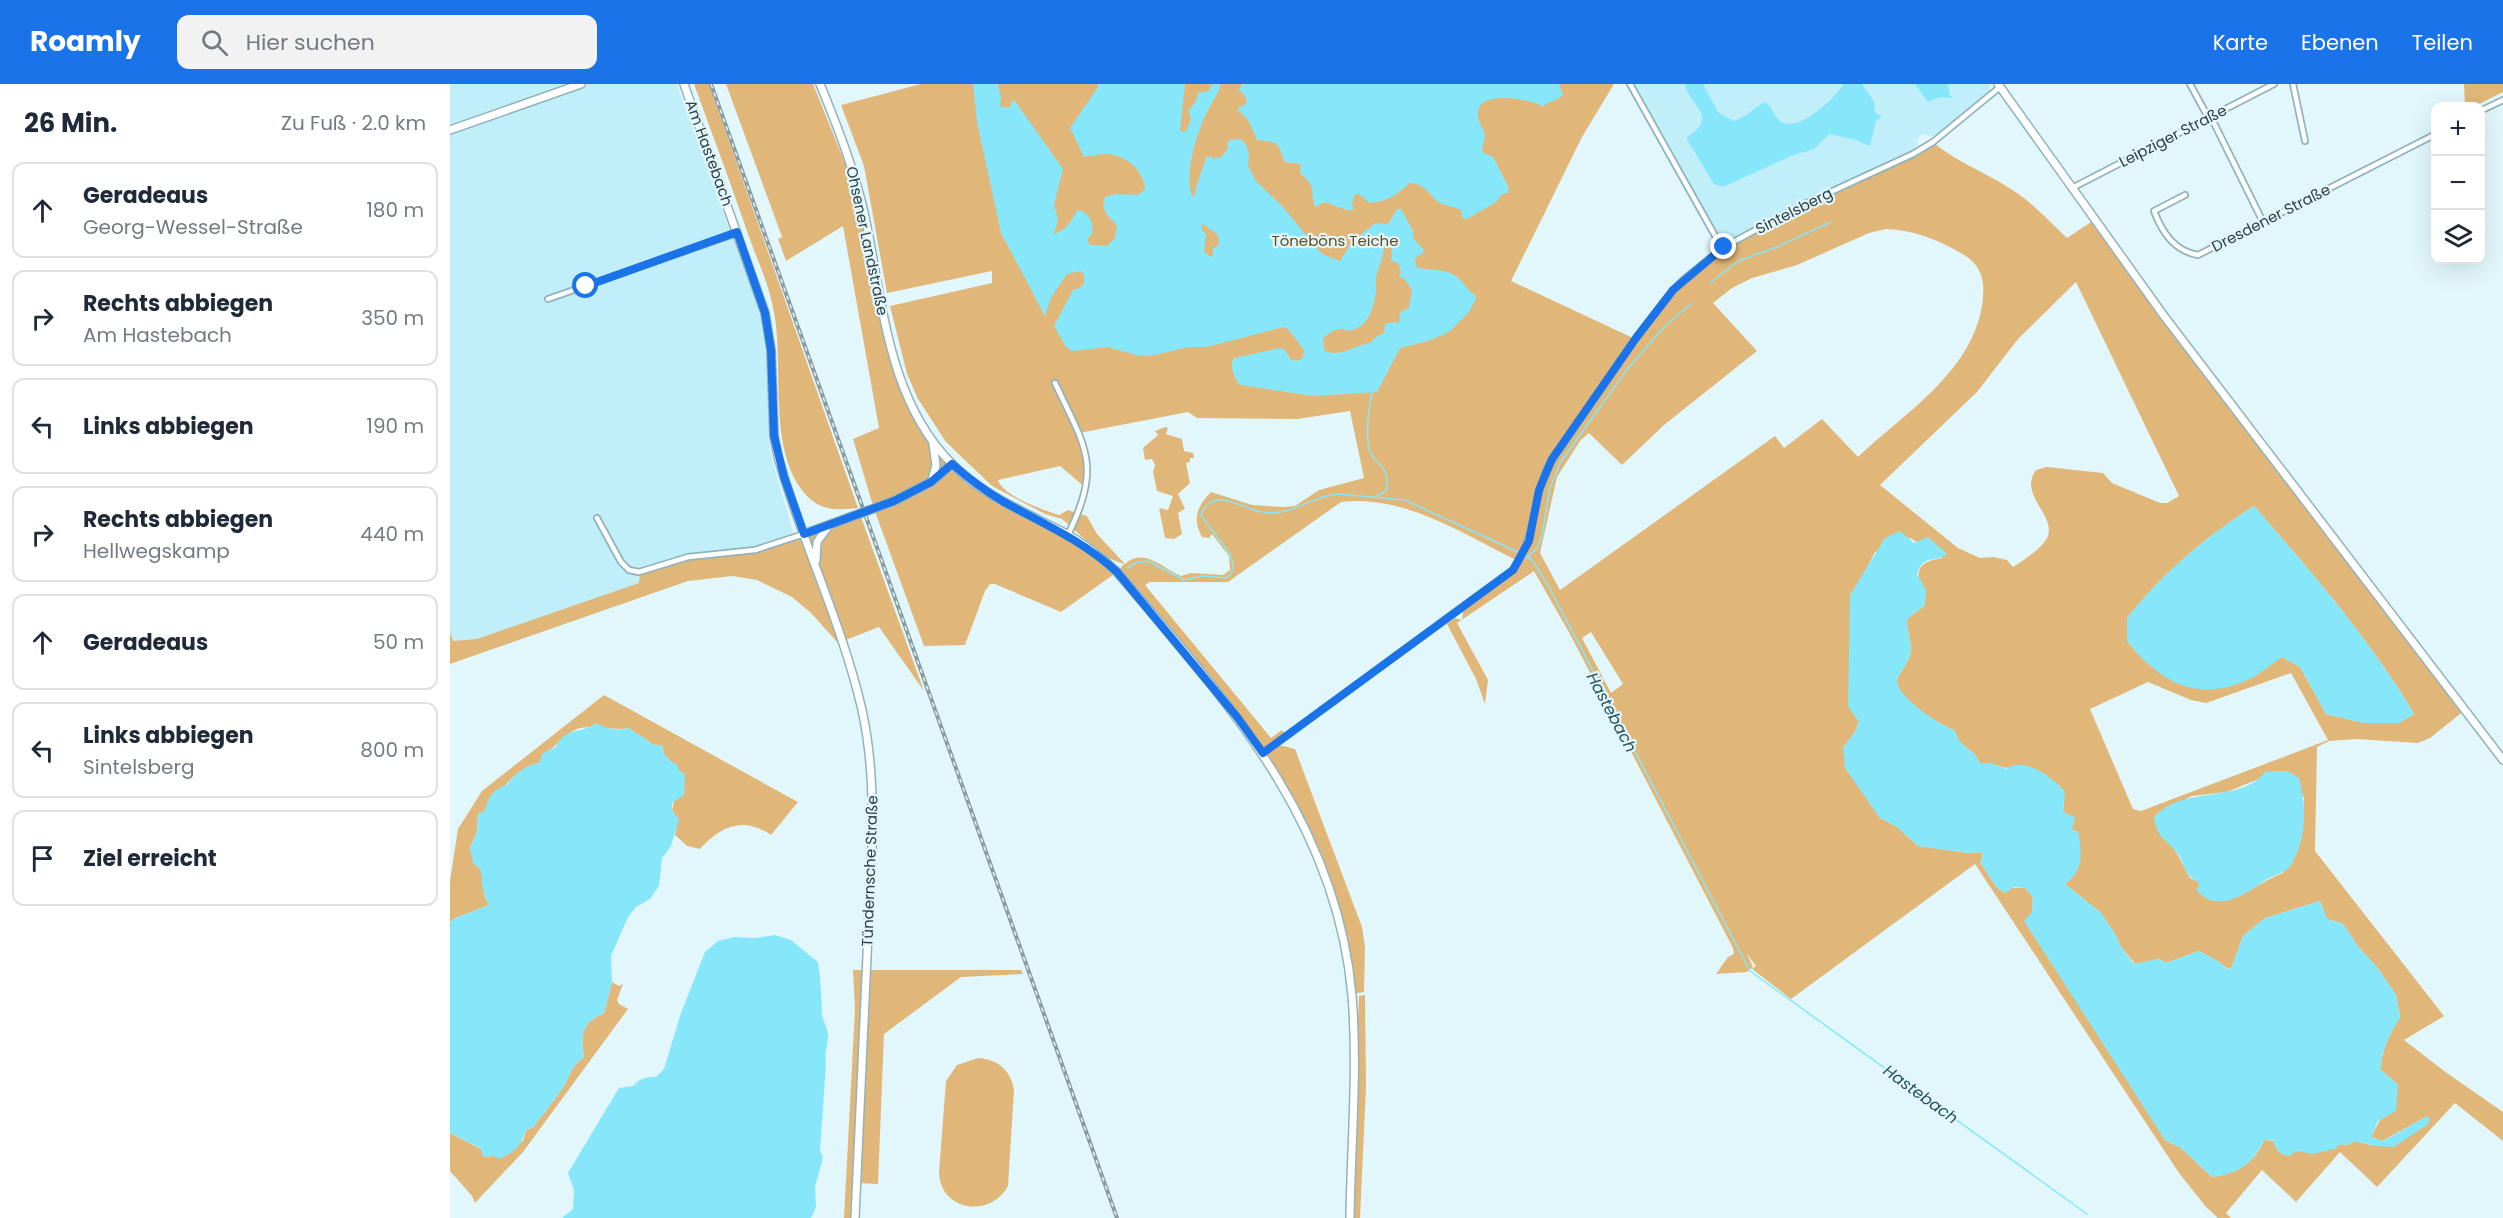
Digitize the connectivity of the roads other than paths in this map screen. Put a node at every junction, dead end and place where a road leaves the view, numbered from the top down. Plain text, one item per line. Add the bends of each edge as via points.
1 (581, 84) edge
2 (684, 84) edge
3 (820, 84) edge
4 (1630, 84) edge
5 (2190, 84) edge
6 (2274, 84) edge
7 (2293, 84) edge
8 (1999, 86) edge
9 (2503, 100) edge
10 (2485, 109) edge
11 (2210, 118) junction
12 (450, 130) edge
13 (2431, 137) edge
14 (2305, 141) dead end
15 (2072, 188) junction
16 (2186, 195) dead end
17 (2263, 222) junction
18 (737, 232) junction
19 (1724, 247) junction
20 (548, 299) dead end
21 (1056, 383) dead end
22 (932, 442) junction
23 (952, 464) junction
24 (931, 482) junction
25 (597, 518) dead end
26 (829, 525) junction
27 (804, 534) junction
28 (1068, 535) junction
29 (816, 568) junction
30 (1263, 753) junction
31 (2503, 760) edge
32 (855, 1218) edge
33 (1350, 1218) edge

1 - 12 main road
2 - 18 main road, Am Hastebach
3 - 22 main road, Ohsener Landstraße via 852,167 900,378
4 - 19 street
5 - 11 street
6 - 11 street, Leipziger Straße
7 - 14 street
8 - 15 main road
8 - 19 street, Sintelsberg via 1955,126 1913,154 1798,207
9 - 10 street
11 - 15 street, Leipziger Straße
11 - 17 street
13 - 17 street, Dresdener Straße
15 - 31 main road via 2164,316
16 - 17 street, Dresdener Straße via 2154,212 2170,241 2185,253 2198,255
18 - 20 street
18 - 27 main road, Am Hastebach via 765,313 771,350 774,436
19 - 30 street, Sintelsberg via 1673,290 1552,459 1542,482 1529,541 1521,559 1504,579
21 - 28 street via 1088,458 1084,497
22 - 23 main road
22 - 24 main road via 936,465
23 - 24 main road
23 - 28 main road via 1002,501
24 - 26 main road via 894,501
25 - 27 street via 621,562 629,570 639,572 688,557 755,550
26 - 27 main road
26 - 29 main road via 817,542
27 - 29 main road, Tündernsche Straße
28 - 30 main road via 1117,572
29 - 32 main road, Tündernsche Straße via 862,710 872,792
30 - 33 main road via 1307,831 1329,887 1343,942 1355,1045

